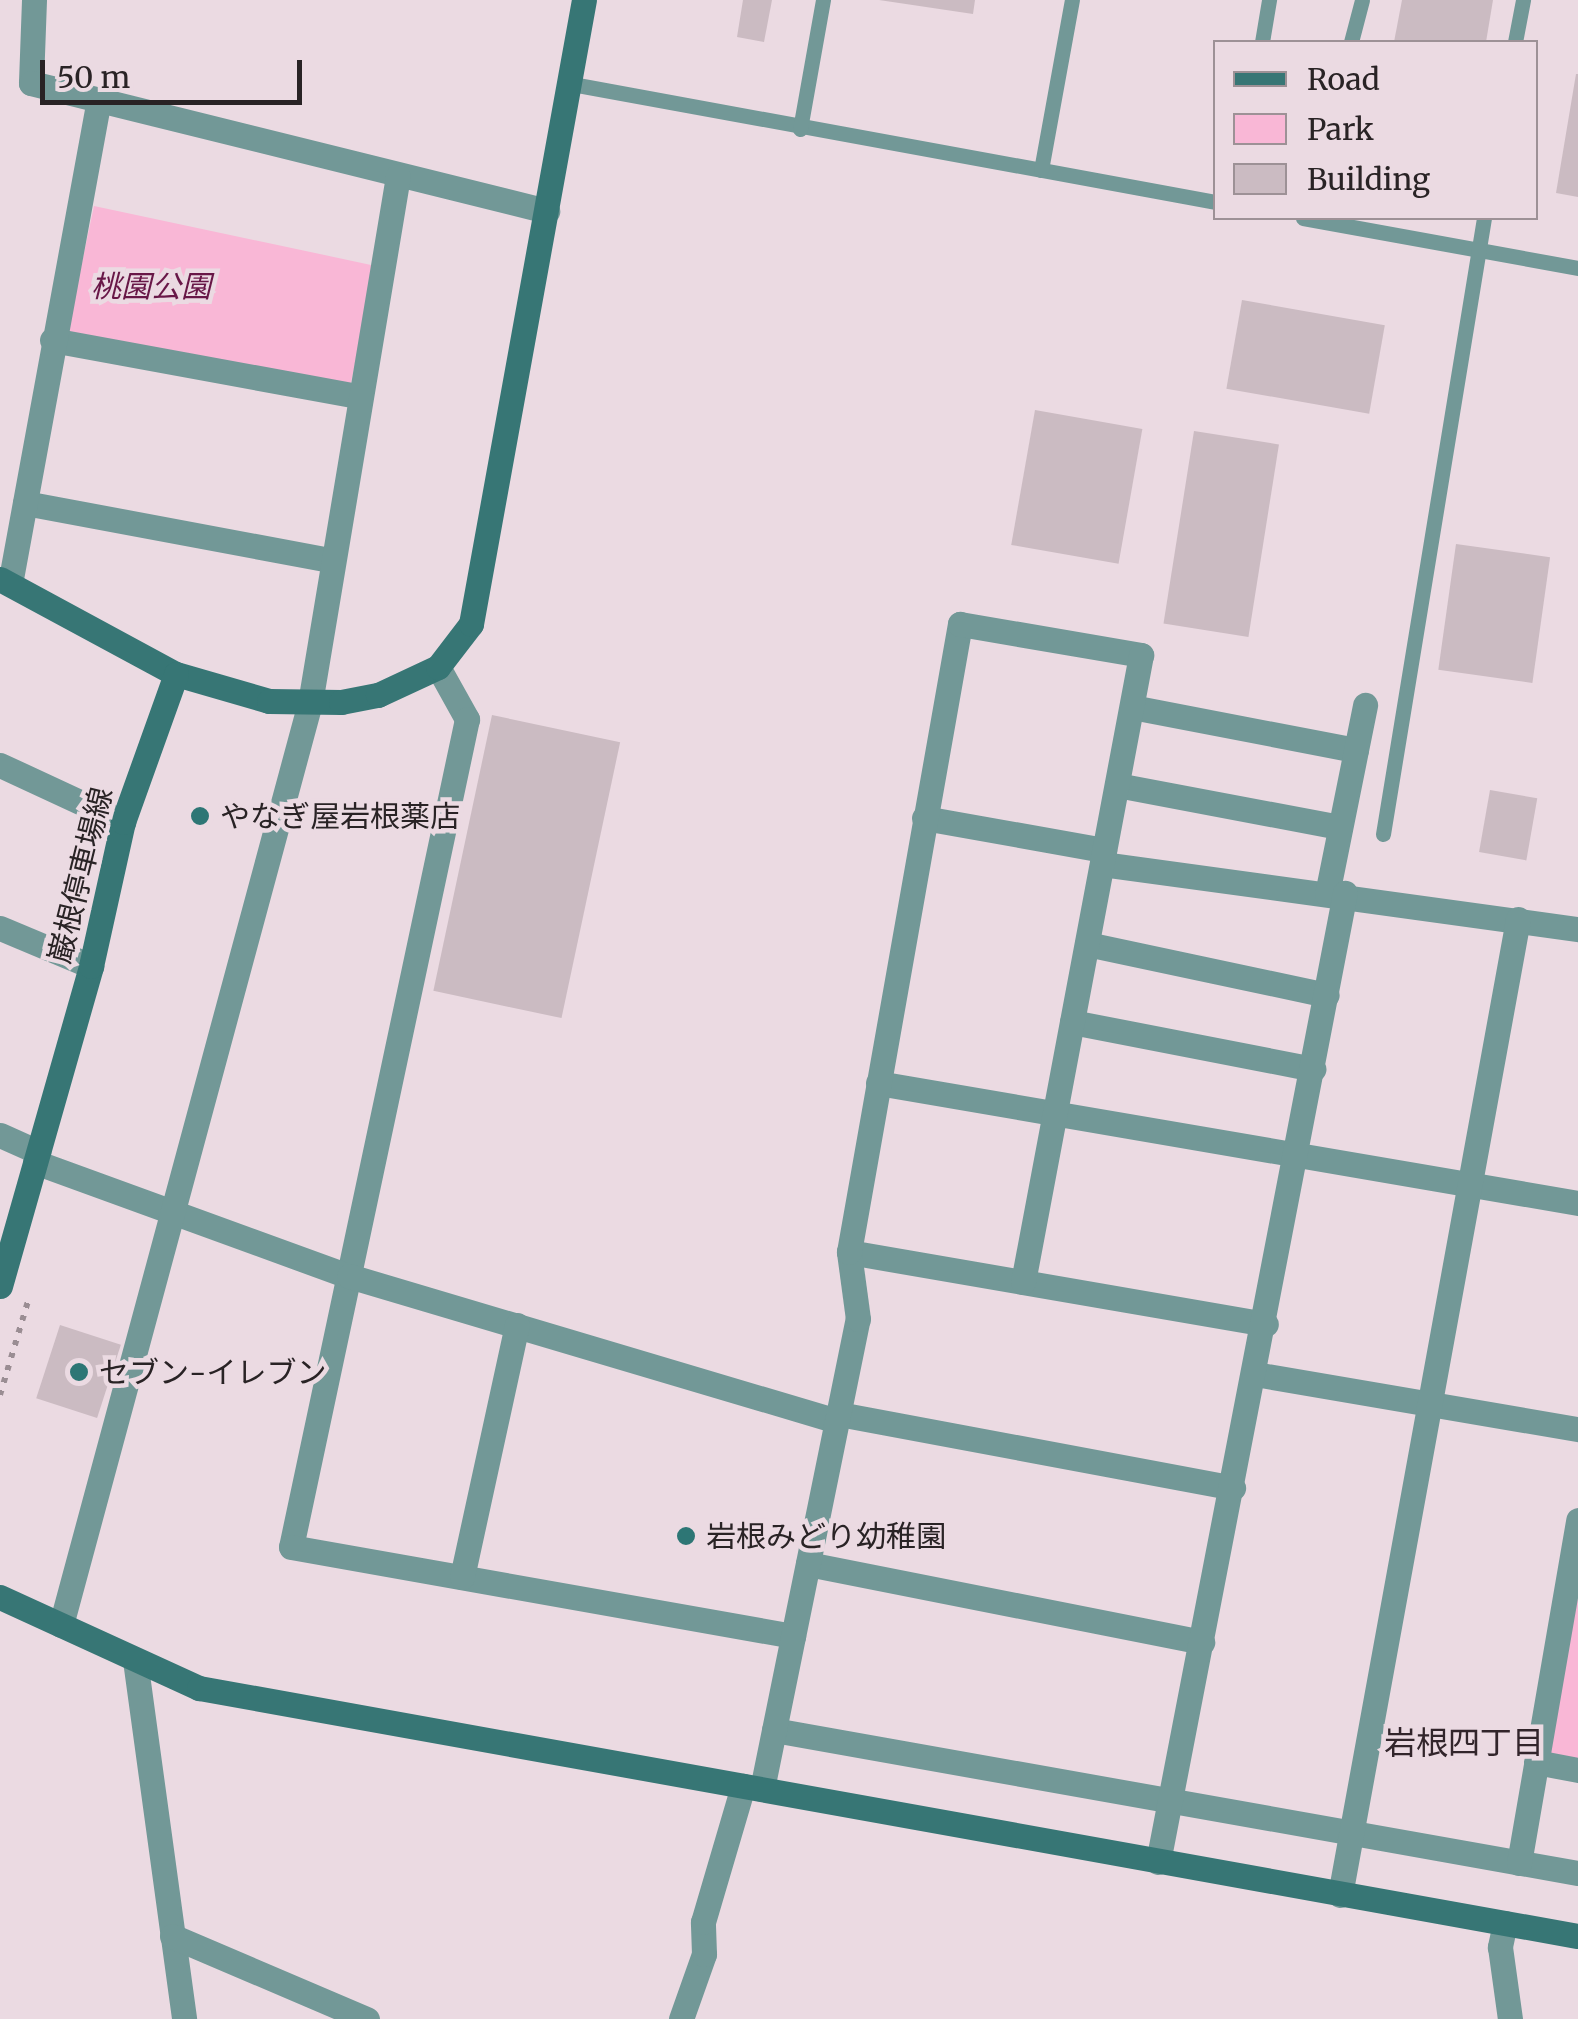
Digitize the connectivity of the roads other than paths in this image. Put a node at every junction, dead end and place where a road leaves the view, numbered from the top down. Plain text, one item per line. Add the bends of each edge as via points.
1 (34, 0) edge
2 (584, 0) edge
3 (823, 0) edge
4 (1072, 0) edge
5 (1268, 0) edge
6 (1362, 0) edge
7 (1523, 0) edge
8 (1262, 40) edge
9 (1351, 40) edge
10 (1515, 40) edge
11 (572, 84) junction
12 (98, 104) junction
13 (800, 129) junction
14 (1041, 170) junction
15 (398, 176) junction
16 (1213, 201) edge
17 (547, 211) junction
18 (1314, 220) edge
19 (1484, 220) edge
20 (1478, 250) junction
21 (1578, 268) edge
22 (52, 340) junction
23 (356, 396) junction
24 (25, 503) junction
25 (330, 560) junction
26 (5, 582) edge
27 (438, 667) junction
28 (176, 674) junction
29 (310, 704) junction
30 (1365, 705) dead end
31 (1132, 707) junction
32 (1356, 750) junction
33 (0, 765) edge
34 (1117, 785) junction
35 (924, 818) junction
36 (123, 822) junction
37 (1340, 827) junction
38 (1383, 834) dead end
39 (1103, 857) junction
40 (1336, 893) junction
41 (1518, 919) junction
42 (0, 928) edge
43 (1578, 929) edge
44 (1086, 944) junction
45 (91, 966) junction
46 (1326, 995) junction
47 (1072, 1022) junction
48 (1313, 1070) junction
49 (878, 1083) junction
50 (1054, 1116) junction
51 (0, 1135) edge
52 (37, 1157) junction
53 (1296, 1159) junction
54 (1466, 1185) junction
55 (1578, 1202) edge
56 (171, 1211) junction
57 (849, 1252) junction
58 (349, 1276) junction
59 (1022, 1282) junction
60 (0, 1286) edge
61 (1266, 1324) junction
62 (517, 1325) junction
63 (1255, 1374) junction
64 (1429, 1403) junction
65 (838, 1417) junction
66 (1578, 1428) edge
67 (1233, 1488) junction
68 (1577, 1527) edge
69 (808, 1564) junction
70 (462, 1577) junction
71 (0, 1597) edge
72 (61, 1626) junction
73 (793, 1636) junction
74 (1202, 1642) junction
75 (135, 1660) junction
76 (774, 1730) junction
77 (1536, 1762) junction
78 (1578, 1770) edge
79 (753, 1788) junction
80 (1170, 1801) junction
81 (1350, 1833) junction
82 (1158, 1862) junction
83 (1519, 1862) junction
84 (1578, 1873) edge
85 (1340, 1895) junction
86 (1505, 1923) junction
87 (172, 1936) junction
88 (1578, 1936) edge
89 (184, 2019) edge
90 (367, 2019) edge
91 (681, 2019) edge
92 (1510, 2019) edge

1 - 12 street via 31,83
2 - 11 street
3 - 13 lane
4 - 14 lane
5 - 8 lane
6 - 9 lane
7 - 10 lane
11 - 13 lane
11 - 17 street
12 - 15 street
12 - 22 street
13 - 14 lane
14 - 16 lane
15 - 17 street
15 - 23 street
17 - 27 street via 471,624
18 - 20 lane
19 - 20 lane
20 - 21 lane
20 - 38 lane
22 - 23 street
22 - 24 street
23 - 25 street
24 - 25 street
24 - 26 street
25 - 29 street
26 - 28 street
27 - 29 street via 378,695
27 - 58 street via 467,720
28 - 29 street via 235,694
28 - 36 street, 巌根停車場線
29 - 56 street
30 - 32 street
31 - 32 street
31 - 34 street
31 - 35 street via 1142,655 960,624
32 - 37 street
33 - 36 street
34 - 37 street
34 - 39 street
35 - 39 street
35 - 49 street
36 - 45 street, 巌根停車場線
37 - 40 street
39 - 40 street
39 - 44 street
40 - 41 street
40 - 46 street
41 - 43 street
41 - 54 street
42 - 45 street
44 - 46 street
44 - 47 street
45 - 52 street, 巌根停車場線
46 - 48 street
47 - 48 street
47 - 50 street
48 - 53 street
49 - 50 street
49 - 57 street
50 - 53 street
50 - 59 street
51 - 52 street
52 - 56 street
52 - 60 street, 巌根停車場線
53 - 54 street
53 - 61 street
54 - 55 street
54 - 64 street
56 - 58 street
56 - 72 street
57 - 59 street
57 - 65 street via 858,1319
58 - 62 street
58 - 70 street via 291,1547
59 - 61 street
61 - 63 street
62 - 65 street
62 - 70 street
63 - 64 street
63 - 67 street
64 - 66 street
64 - 81 street
65 - 67 street
65 - 69 street
67 - 74 street
68 - 77 street
69 - 73 street
69 - 74 street
70 - 73 street
71 - 72 street
72 - 75 street
73 - 76 street
74 - 80 street
75 - 79 street via 199,1688
75 - 87 street
76 - 79 street
76 - 80 street
77 - 78 street
77 - 83 street
79 - 82 street
79 - 91 street via 704,1922 704,1954
80 - 81 street
80 - 82 street
81 - 83 street
81 - 85 street
82 - 85 street
83 - 84 street
85 - 86 street
86 - 88 street
86 - 92 street via 1500,1947
87 - 89 street
87 - 90 street

